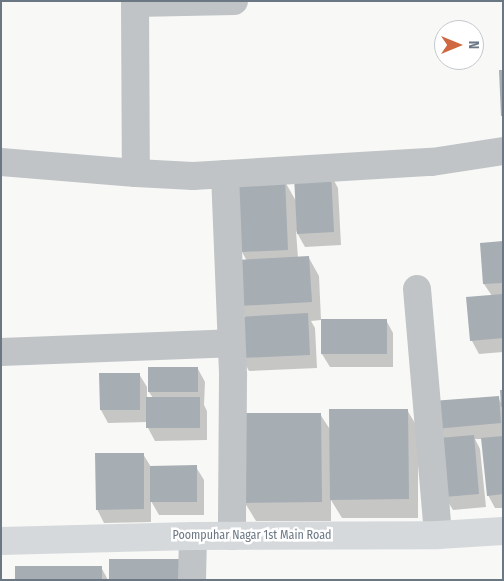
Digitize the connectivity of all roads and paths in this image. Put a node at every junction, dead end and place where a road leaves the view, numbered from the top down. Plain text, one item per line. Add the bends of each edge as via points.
1 (234, 1) edge
2 (135, 2) edge
3 (503, 151) edge
4 (1, 162) edge
5 (136, 173) junction
6 (226, 174) junction
7 (417, 289) dead end
8 (231, 343) junction
9 (1, 352) edge
10 (503, 531) edge
11 (438, 535) junction
12 (193, 536) junction
13 (232, 536) junction
14 (1, 541) edge
15 (192, 580) edge

1 - 2 street
2 - 5 street
3 - 6 street via 432,162
4 - 5 street
5 - 6 street
6 - 8 street
7 - 11 street
8 - 9 street
8 - 13 street
10 - 11 main road, Poompuhar Nagar 1st Main Road
11 - 13 main road, Poompuhar Nagar 1st Main Road
12 - 13 main road, Poompuhar Nagar 1st Main Road
12 - 14 main road, Poompuhar Nagar 1st Main Road
12 - 15 street

